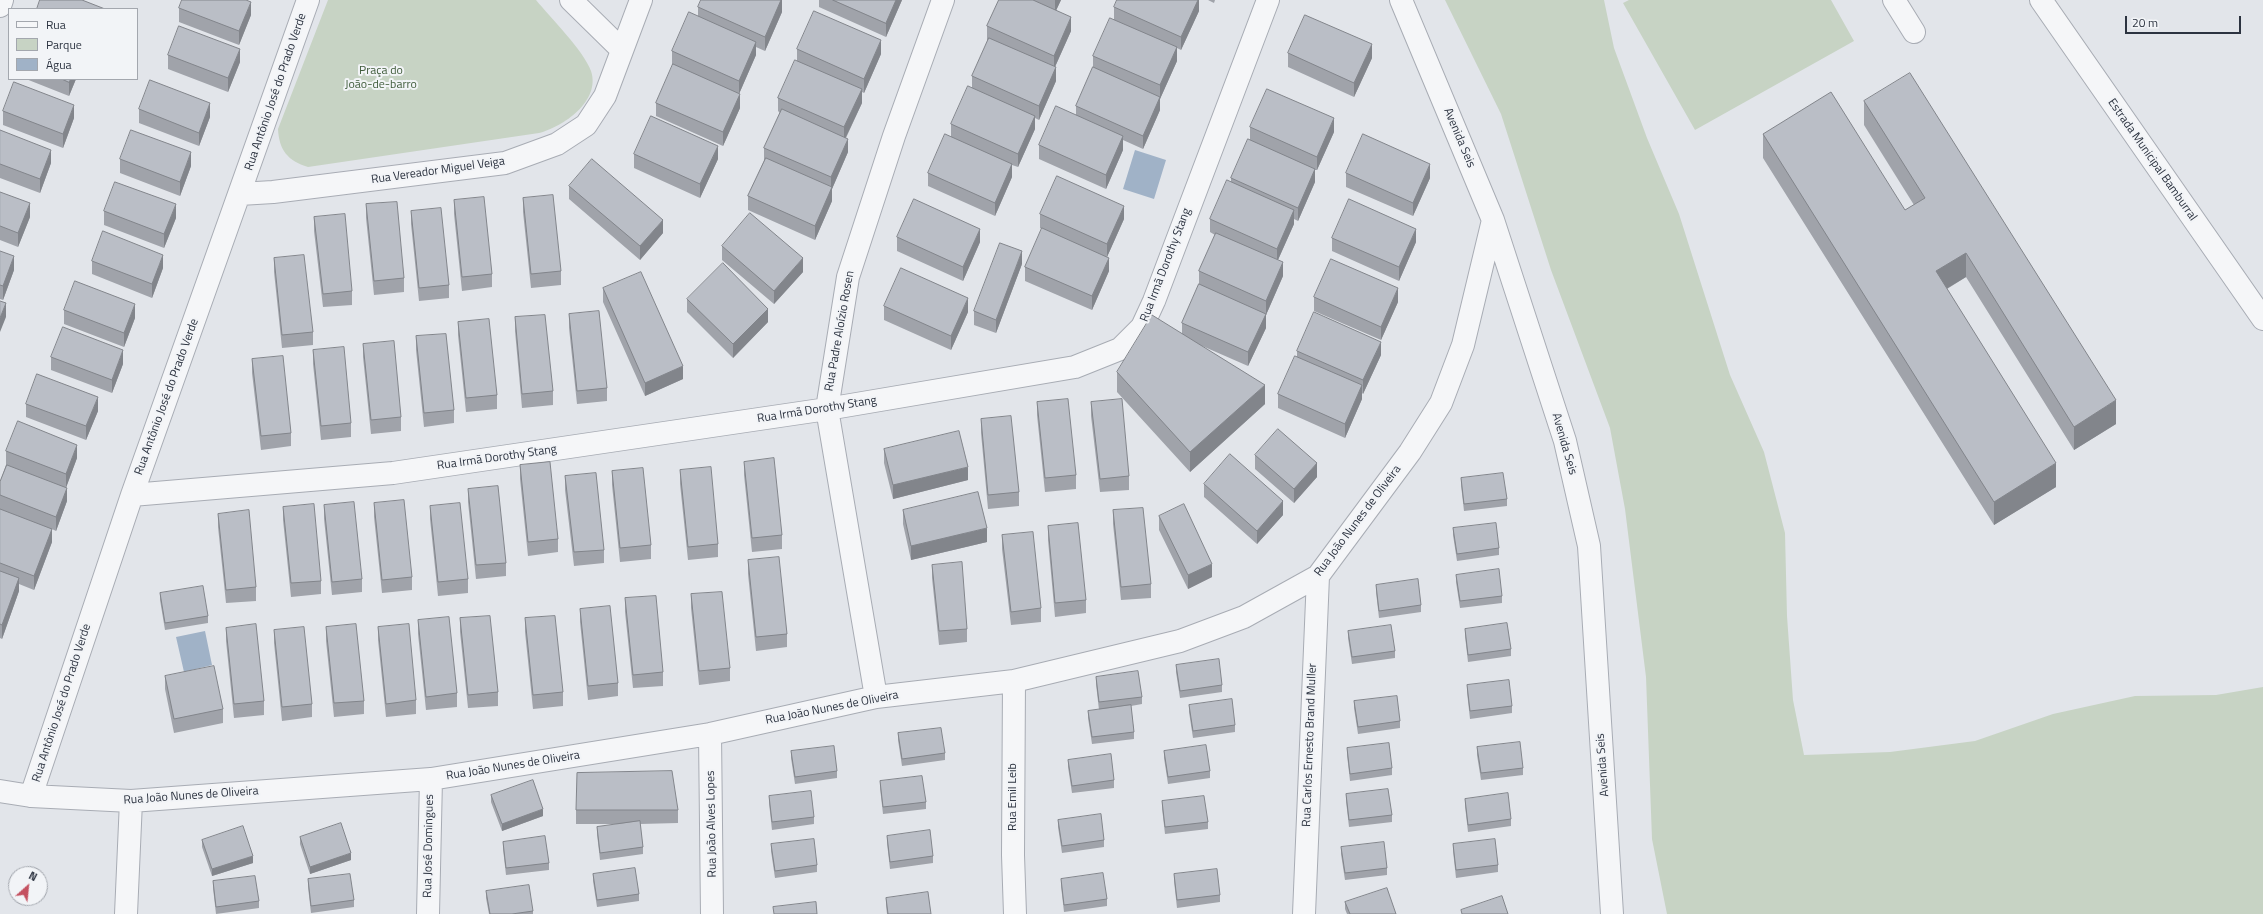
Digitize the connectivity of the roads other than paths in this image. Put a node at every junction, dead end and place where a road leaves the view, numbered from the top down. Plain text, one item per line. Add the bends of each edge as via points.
1 (2, 0) edge
2 (308, 0) edge
3 (571, 0) edge
4 (641, 0) edge
5 (943, 0) edge
6 (1268, 0) edge
7 (1401, 0) edge
8 (1894, 0) edge
9 (2041, 0) edge
10 (0, 6) edge
11 (1914, 32) dead end
12 (622, 50) junction
13 (240, 194) junction
14 (1492, 220) junction
15 (2263, 319) edge
16 (827, 409) junction
17 (132, 495) junction
18 (1318, 576) junction
19 (1014, 680) junction
20 (876, 697) junction
21 (710, 734) junction
22 (431, 779) junction
23 (0, 791) edge
24 (31, 796) junction
25 (131, 801) junction
26 (126, 914) edge
27 (428, 914) edge
28 (712, 914) edge
29 (1015, 914) edge
30 (1304, 914) edge
31 (1612, 914) edge

1 - 10 street
2 - 13 street, Rua Antônio José do Prado Verde
3 - 12 street
4 - 12 street, Rua Vereador Miguel Veiga
5 - 16 street, Rua Padre Aloízio Rosen via 894,136 848,277
6 - 16 street, Rua Irmã Dorothy Stang via 1154,301 1142,327 1120,349 1075,367
7 - 14 street, Avenida Seis
8 - 11 street
9 - 15 street, Estrada Municipal Bamburral
12 - 13 street, Rua Vereador Miguel Veiga via 605,96 586,125 557,144 505,163
13 - 17 street, Rua Antônio José do Prado Verde
14 - 18 street, Rua João Nunes de Oliveira via 1463,345 1441,403 1410,452
14 - 31 street, Avenida Seis via 1565,441 1589,546
16 - 17 street, Rua Irmã Dorothy Stang via 393,473
16 - 20 street, Rua Padre Aloízio Rosen
17 - 24 street, Rua Antônio José do Prado Verde
18 - 19 street, Rua João Nunes de Oliveira via 1244,617 1180,641
18 - 30 street, Rua Carlos Ernesto Brand Muller
19 - 20 street, Rua João Nunes de Oliveira
19 - 29 street, Rua Emil Leib
20 - 21 street, Rua João Nunes de Oliveira
21 - 22 street, Rua João Nunes de Oliveira
21 - 28 street, Rua João Alves Lopes
22 - 25 street, Rua João Nunes de Oliveira
22 - 27 street, Rua José Domingues
23 - 24 street, Rua João Nunes de Oliveira
24 - 25 street, Rua João Nunes de Oliveira
25 - 26 street

